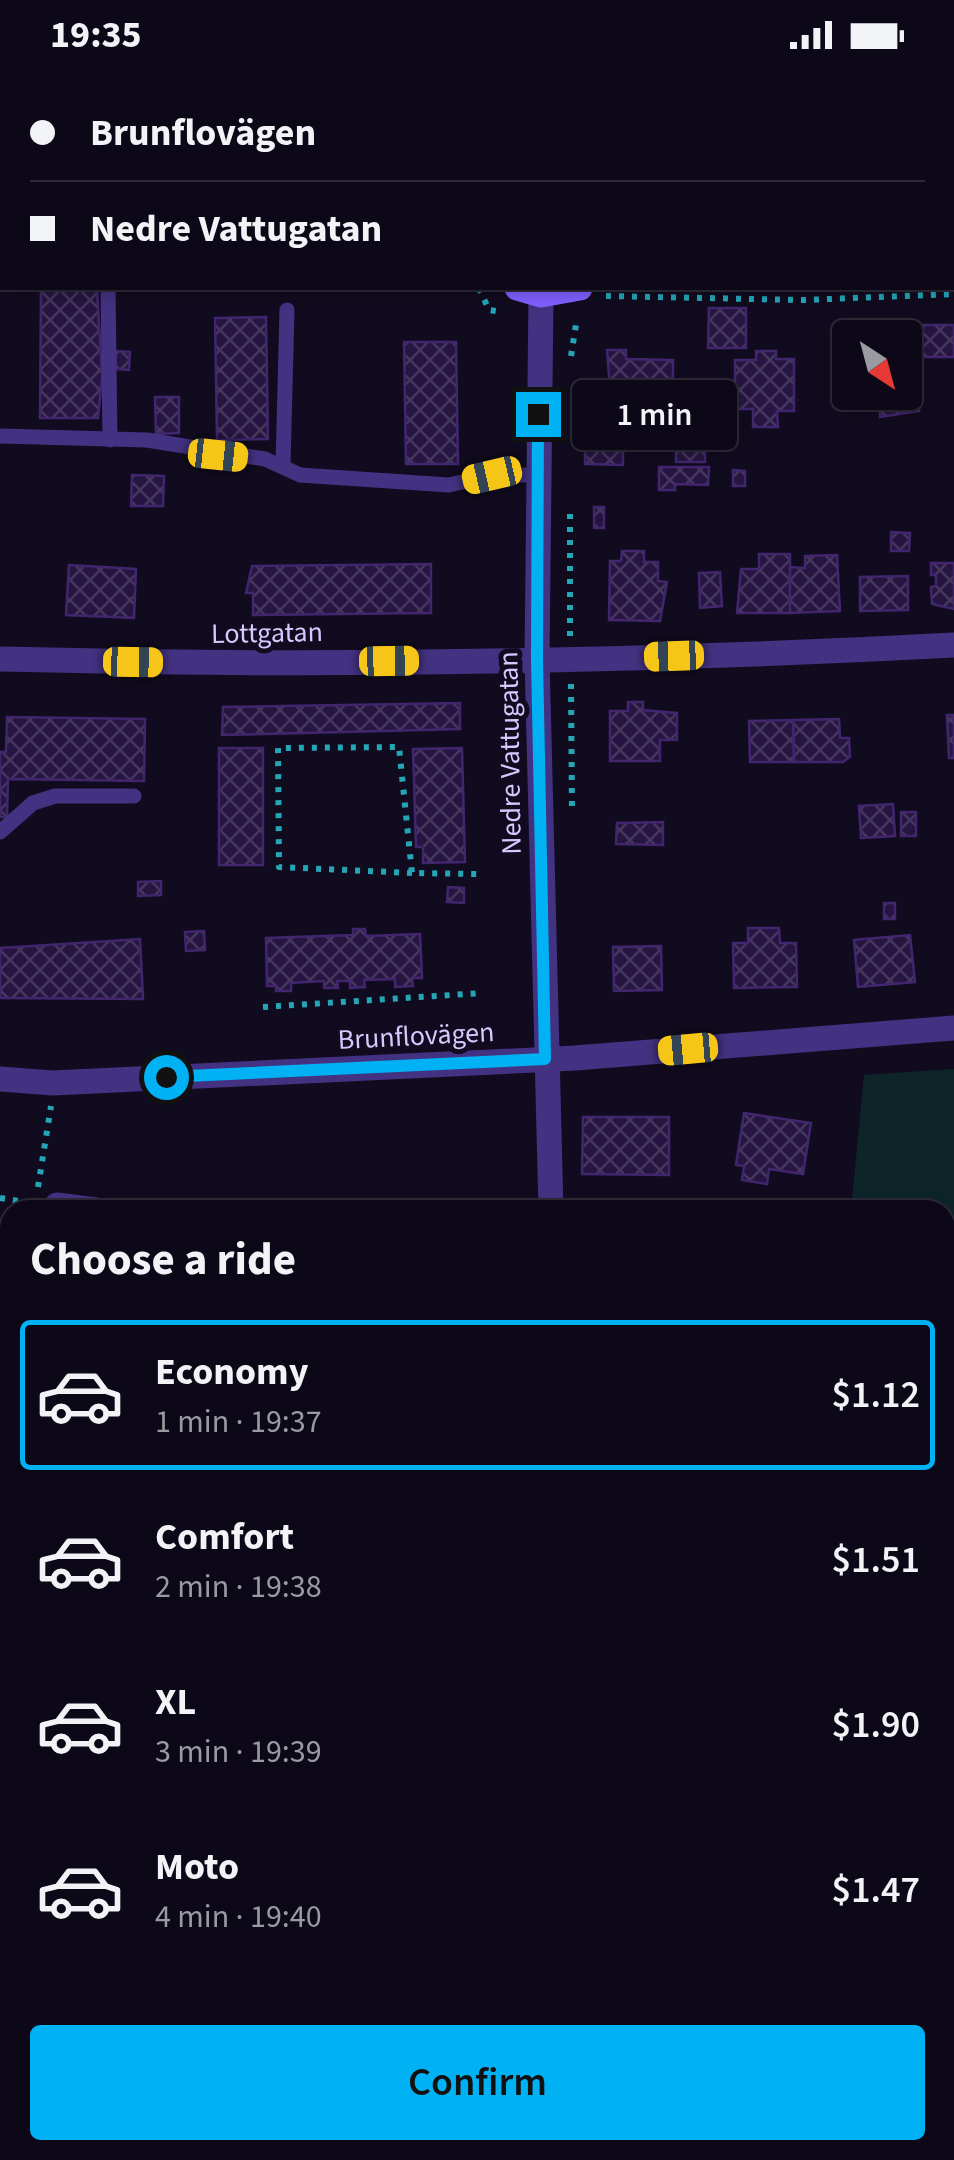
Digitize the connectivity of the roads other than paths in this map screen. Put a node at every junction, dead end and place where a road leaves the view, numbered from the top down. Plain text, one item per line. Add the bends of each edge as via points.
1 (108, 290) edge
2 (590, 297) edge
3 (532, 301) edge
4 (288, 310) dead end
5 (0, 436) edge
6 (110, 440) junction
7 (283, 465) junction
8 (538, 476) junction
9 (954, 645) edge
10 (0, 659) edge
11 (537, 659) junction
12 (134, 796) dead end
13 (0, 832) edge
14 (954, 1028) edge
15 (545, 1059) junction
16 (0, 1079) edge
17 (550, 1200) edge

1 - 6 lane
2 - 3 main road
3 - 8 street, Nedre Vattugatan
4 - 7 lane
5 - 6 lane
6 - 7 lane via 147,440
7 - 8 lane via 300,475 449,485 492,475
8 - 11 street, Nedre Vattugatan
9 - 11 street, Lottgatan
10 - 11 street, Lottgatan
11 - 15 street, Nedre Vattugatan
12 - 13 lane via 55,796 33,803
14 - 15 street, Brunflovägen
15 - 16 street, Brunflovägen
15 - 17 street, Nedre Vattugatan

